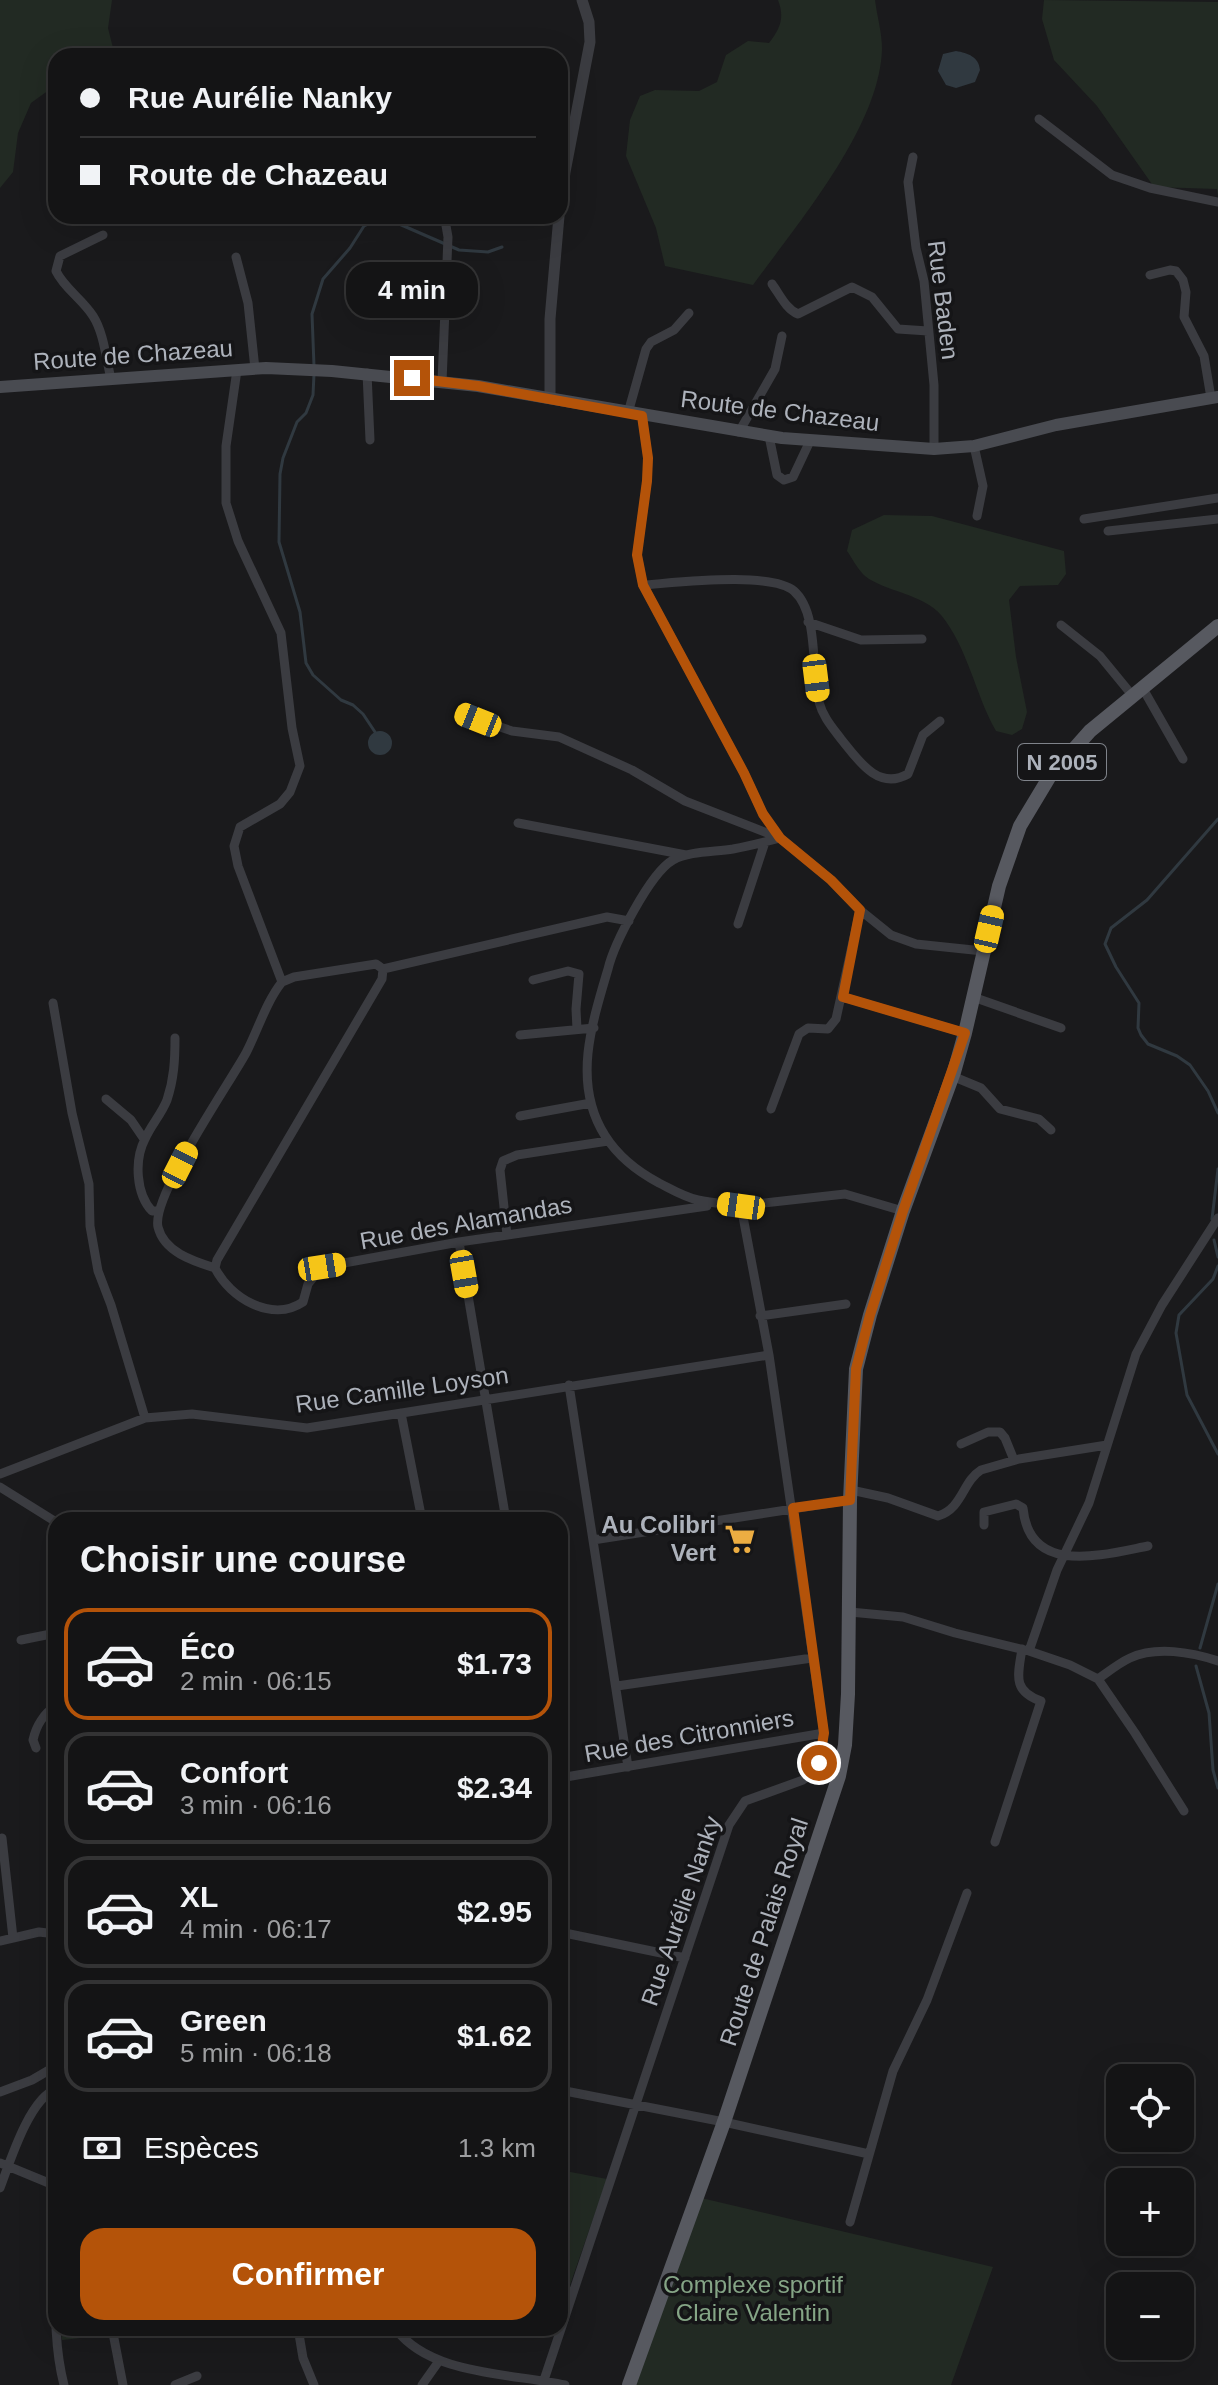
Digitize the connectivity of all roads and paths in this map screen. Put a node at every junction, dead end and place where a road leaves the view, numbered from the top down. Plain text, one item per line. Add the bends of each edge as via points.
1 (582, 0) edge
2 (1039, 119) dead end
3 (568, 156) edge
4 (913, 157) dead end
5 (1218, 202) edge
6 (446, 224) edge
7 (559, 224) edge
8 (103, 235) dead end
9 (236, 257) dead end
10 (1150, 275) dead end
11 (772, 284) dead end
12 (689, 313) dead end
13 (928, 331) junction
14 (782, 336) dead end
15 (255, 369) junction
16 (237, 370) junction
17 (367, 373) junction
18 (111, 379) junction
19 (442, 382) junction
20 (0, 387) edge
21 (550, 398) junction
22 (1214, 398) edge
23 (628, 413) junction
24 (642, 416) junction
25 (739, 432) junction
26 (769, 436) junction
27 (370, 440) dead end
28 (810, 441) junction
29 (974, 446) junction
30 (934, 449) junction
31 (1218, 498) edge
32 (977, 516) dead end
33 (1084, 519) dead end
34 (1218, 519) edge
35 (1108, 531) dead end
36 (643, 585) junction
37 (808, 622) junction
38 (1061, 625) dead end
39 (1218, 626) edge
40 (922, 639) dead end
41 (1137, 691) junction
42 (461, 714) dead end
43 (940, 721) dead end
44 (1183, 759) dead end
45 (518, 823) dead end
46 (780, 838) junction
47 (765, 842) junction
48 (686, 855) junction
49 (860, 910) junction
50 (629, 921) junction
51 (738, 924) dead end
52 (983, 951) junction
53 (382, 974) junction
54 (533, 980) dead end
55 (282, 982) junction
56 (843, 997) junction
57 (973, 997) junction
58 (53, 1003) dead end
59 (594, 1028) junction
60 (1061, 1028) dead end
61 (577, 1029) junction
62 (965, 1033) junction
63 (520, 1035) dead end
64 (175, 1038) dead end
65 (952, 1076) junction
66 (106, 1099) dead end
67 (591, 1103) junction
68 (771, 1109) dead end
69 (520, 1116) dead end
70 (1051, 1130) dead end
71 (144, 1139) junction
72 (608, 1141) junction
73 (741, 1206) junction
74 (157, 1211) junction
75 (903, 1211) junction
76 (1218, 1218) edge
77 (507, 1235) junction
78 (459, 1242) junction
79 (215, 1268) junction
80 (846, 1304) dead end
81 (760, 1316) junction
82 (769, 1355) junction
83 (569, 1385) junction
84 (487, 1398) junction
85 (401, 1413) junction
86 (145, 1418) junction
87 (961, 1444) dead end
88 (1107, 1445) junction
89 (1014, 1460) junction
90 (0, 1474) edge
91 (0, 1487) edge
92 (851, 1495) junction
93 (793, 1508) junction
94 (420, 1512) edge
95 (505, 1512) edge
96 (48, 1517) edge
97 (984, 1525) dead end
98 (593, 1540) junction
99 (1148, 1546) dead end
100 (1063, 1556) junction
101 (850, 1612) junction
102 (48, 1635) edge
103 (21, 1640) dead end
104 (1026, 1650) junction
105 (812, 1658) junction
106 (1218, 1661) edge
107 (1098, 1679) junction
108 (617, 1686) junction
109 (48, 1712) edge
110 (824, 1733) junction
111 (36, 1748) dead end
112 (628, 1767) junction
113 (568, 1777) edge
114 (1184, 1811) dead end
115 (2, 1838) edge
116 (995, 1842) dead end
117 (967, 1893) dead end
118 (48, 1933) edge
119 (568, 1934) edge
120 (13, 1938) junction
121 (0, 1941) edge
122 (685, 1958) junction
123 (48, 2071) edge
124 (568, 2091) edge
125 (0, 2092) edge
126 (48, 2093) edge
127 (637, 2104) junction
128 (724, 2122) junction
129 (869, 2154) junction
130 (4, 2164) edge
131 (48, 2183) edge
132 (0, 2188) edge
133 (850, 2222) dead end
134 (568, 2291) edge
135 (571, 2292) junction
136 (568, 2302) edge
137 (57, 2336) edge
138 (114, 2336) edge
139 (299, 2336) edge
140 (401, 2336) edge
141 (558, 2336) edge
142 (439, 2361) junction
143 (197, 2376) dead end
144 (544, 2380) junction
145 (64, 2385) edge
146 (123, 2385) edge
147 (175, 2385) edge
148 (314, 2385) edge
149 (422, 2385) edge
150 (565, 2385) edge
151 (629, 2385) edge

1 - 3 street via 590,42
2 - 5 street via 1112,175
4 - 13 street, Rue Baden via 908,182
6 - 19 street
7 - 21 street via 550,319
8 - 18 street via 60,256 56,271 96,320
9 - 15 street via 248,303
10 - 22 street via 1170,270 1183,280 1184,317 1204,356
11 - 13 street via 794,313 852,287 872,297 898,329
12 - 23 street via 646,349
13 - 30 street, Rue Baden
14 - 25 street via 775,369
15 - 16 main road, Route de Chazeau
15 - 17 main road, Route de Chazeau
16 - 18 main road, Route de Chazeau
16 - 55 street via 226,446 226,503 281,633 300,766 290,792 280,804 240,827 234,846
17 - 19 main road, Route de Chazeau
17 - 27 street
18 - 20 main road, Route de Chazeau
19 - 21 main road, Route de Chazeau
21 - 23 main road, Route de Chazeau
22 - 29 main road, Route de Chazeau via 1056,425
23 - 24 main road, Route de Chazeau
24 - 25 main road, Route de Chazeau
24 - 36 street via 648,458 637,555
25 - 26 main road, Route de Chazeau
26 - 28 main road, Route de Chazeau
26 - 28 street via 777,475 784,480 793,477
28 - 30 main road, Route de Chazeau
29 - 30 main road, Route de Chazeau
29 - 32 street via 983,486
31 - 33 street
34 - 35 street
36 - 37 street via 728,580 784,585 804,603
36 - 46 street
37 - 40 street via 861,640
37 - 43 street via 819,701 830,724 874,775 889,780 908,774 923,735
38 - 41 street
39 - 41 main road, Route de Palais Royal / N 2005
41 - 44 street
41 - 52 main road, Route de Palais Royal / N 2005 via 1090,731 1050,776 1020,826
42 - 46 street via 512,731 559,737 685,801
45 - 48 street
46 - 47 street
46 - 49 street
47 - 48 street
47 - 51 street
48 - 50 street via 660,872
49 - 52 street via 891,935 916,944
49 - 56 street
50 - 53 street via 607,917
50 - 59 street via 613,950
52 - 57 main road, Route de Palais Royal / N 2005
53 - 55 street via 376,964
53 - 79 street
54 - 61 street via 568,971 579,974
55 - 74 street
56 - 62 street
56 - 68 street via 832,1026 799,1034
57 - 60 street
57 - 62 main road, Route de Palais Royal / N 2005
58 - 86 street via 89,1184 98,1271
59 - 61 street
59 - 67 street via 588,1053
61 - 63 street
62 - 65 main road, Route de Palais Royal / N 2005
64 - 71 street via 168,1097
65 - 70 street via 981,1088 1000,1109 1039,1119
65 - 75 main road, Route de Palais Royal / N 2005
66 - 71 street
67 - 69 street
67 - 72 street
71 - 74 street via 141,1193 146,1205
72 - 73 street via 640,1172 676,1192
72 - 77 street via 503,1161
73 - 75 street, Rue des Alamandas via 845,1194
73 - 77 street, Rue des Alamandas via 690,1207
73 - 81 street, Rue Aurélie Nanky
74 - 79 street via 157,1224 169,1245 189,1260
75 - 92 main road, Route de Palais Royal / N 2005 via 856,1369
76 - 88 street via 1136,1354
77 - 78 street, Rue des Alamandas
78 - 79 street, Rue des Alamandas via 322,1267 308,1284 303,1302 284,1309 268,1309 239,1297
78 - 84 street
80 - 81 street
81 - 82 street, Rue Aurélie Nanky
82 - 83 street, Rue Camille Loyson
82 - 93 street, Rue Aurélie Nanky
83 - 84 street, Rue Camille Loyson
83 - 98 street
84 - 85 street, Rue Camille Loyson
84 - 95 street
85 - 86 street, Rue Camille Loyson via 307,1428 192,1414
85 - 94 street
86 - 90 street, Rue Camille Loyson
87 - 89 street via 1000,1432
88 - 89 street
88 - 100 street via 1089,1503
89 - 92 street via 975,1473 957,1504 938,1516 871,1493
91 - 96 street
92 - 93 street
92 - 101 main road, Route de Palais Royal / N 2005
93 - 98 street
93 - 105 street, Rue Aurélie Nanky
97 - 100 street via 984,1512 1020,1505 1034,1540
98 - 108 street
99 - 100 street
100 - 104 street
101 - 104 street via 903,1617
101 - 128 main road, Route de Palais Royal / N 2005 via 839,1776
102 - 103 street
104 - 107 street
104 - 116 street via 1019,1683 1041,1701
105 - 108 street
105 - 110 street, Rue Aurélie Nanky
106 - 107 street via 1159,1650 1130,1658
107 - 114 street
108 - 112 street
109 - 111 street via 33,1740
110 - 112 street, Rue des Citronniers
110 - 122 street, Rue Aurélie Nanky via 815,1771 745,1801 734,1814
112 - 113 street, Rue des Citronniers
115 - 120 street
117 - 129 street via 927,2000 893,2071
118 - 120 street
119 - 122 street
120 - 121 street
122 - 127 street, Rue Aurélie Nanky
123 - 125 street
124 - 127 street
126 - 130 street
127 - 128 street
127 - 135 street, Rue Aurélie Nanky
128 - 129 street
128 - 151 main road, Route de Palais Royal / N 2005
129 - 133 street
130 - 131 street
130 - 132 street
134 - 135 street
135 - 136 street, Rue Aurélie Nanky
137 - 145 street
138 - 146 street
139 - 148 street
140 - 142 street
141 - 144 street, Rue Aurélie Nanky
142 - 144 street
142 - 149 street
143 - 147 street
144 - 150 street

